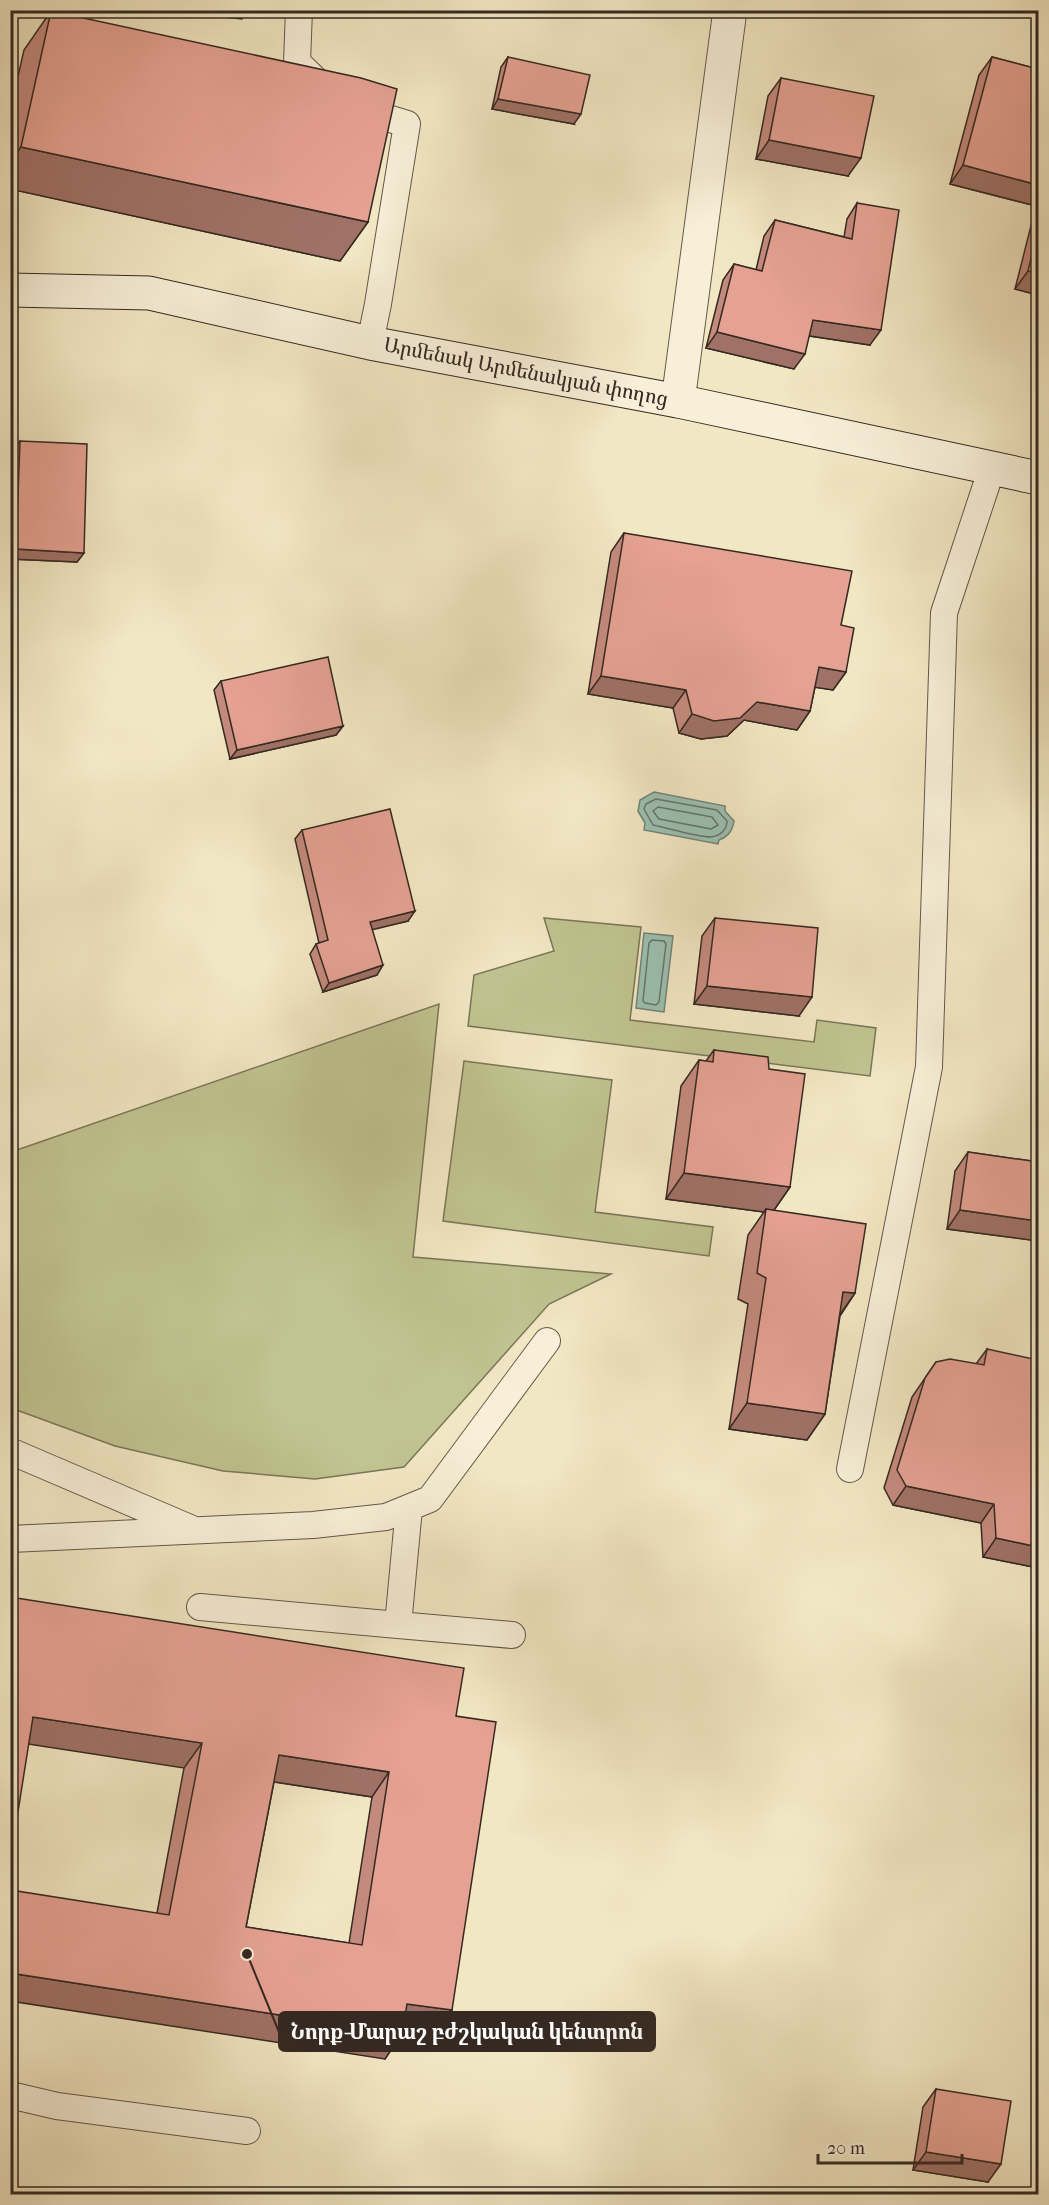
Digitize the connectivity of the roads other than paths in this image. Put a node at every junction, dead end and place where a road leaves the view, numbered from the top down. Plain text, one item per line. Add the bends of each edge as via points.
1 (299, 10) edge
2 (730, 10) edge
3 (10, 290) edge
4 (370, 343) junction
5 (678, 401) junction
6 (992, 468) junction
7 (1038, 478) edge
8 (547, 1341) dead end
9 (10, 1451) edge
10 (850, 1469) dead end
11 (409, 1508) junction
12 (195, 1531) junction
13 (10, 1539) edge
14 (200, 1607) dead end
15 (398, 1625) junction
16 (512, 1635) dead end
17 (10, 2095) edge
18 (247, 2131) dead end

1 - 4 lane via 297,62 339,103 407,124
2 - 5 main road
3 - 4 main road, Արմենակ Արմենակյան փողոց via 149,293
4 - 5 main road, Արմենակ Արմենակյան փողոց
5 - 6 main road, Արմենակ Արմենակյան փողոց
6 - 7 main road, Արմենակ Արմենակյան փողոց
6 - 10 lane via 944,613 929,1067
8 - 11 lane via 430,1499
9 - 12 lane
11 - 12 lane via 386,1517 323,1524
11 - 15 lane
12 - 13 lane
14 - 15 lane
15 - 16 lane
17 - 18 lane via 57,2106

